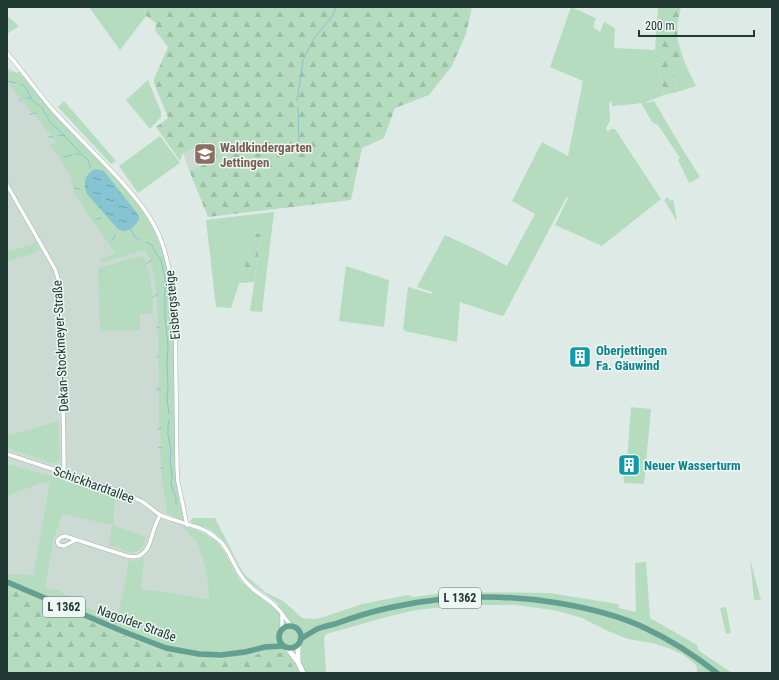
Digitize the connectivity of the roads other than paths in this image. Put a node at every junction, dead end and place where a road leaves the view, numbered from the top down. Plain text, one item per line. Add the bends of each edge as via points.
1 (7, 53) edge
2 (7, 185) edge
3 (7, 454) edge
4 (64, 473) junction
5 (160, 514) junction
6 (187, 525) junction
7 (76, 540) junction
8 (7, 582) edge
9 (282, 613) junction
10 (291, 626) junction
11 (282, 630) junction
12 (299, 630) junction
13 (318, 630) junction
14 (279, 637) junction
15 (302, 638) junction
16 (298, 646) junction
17 (265, 647) junction
18 (286, 647) junction
19 (298, 662) junction
20 (303, 673) edge
21 (717, 673) edge

1 - 6 street, Eisbergsteige via 52,108 135,198 162,242 175,303 177,467
2 - 4 street, Dekan-Stockmeyer-Straße via 58,275
3 - 4 street, Schickhardtallee
4 - 5 street, Schickhardtallee via 122,492
5 - 6 street, Schickhardtallee
5 - 7 street via 145,552 137,557
6 - 9 street, Schickhardtallee via 208,532 222,543 245,581
7 - 7 street via 65,536 58,538 59,545 64,546
8 - 17 main road, Nagolder Straße / L 1362 via 166,648 199,654 229,654
9 - 10 street, Schickhardtallee
9 - 11 street
10 - 11 main road
10 - 12 main road
11 - 14 main road
12 - 13 main road, L 1362
12 - 15 main road
13 - 15 main road, L 1362
13 - 21 main road, L 1362 via 348,619 414,602 473,597 535,599 604,613 638,625 666,638
14 - 17 main road, Nagolder Straße / L 1362
14 - 18 main road
15 - 16 main road
16 - 18 main road via 292,649
16 - 19 street
17 - 18 main road, Nagolder Straße / L 1362
18 - 19 street
19 - 20 street

